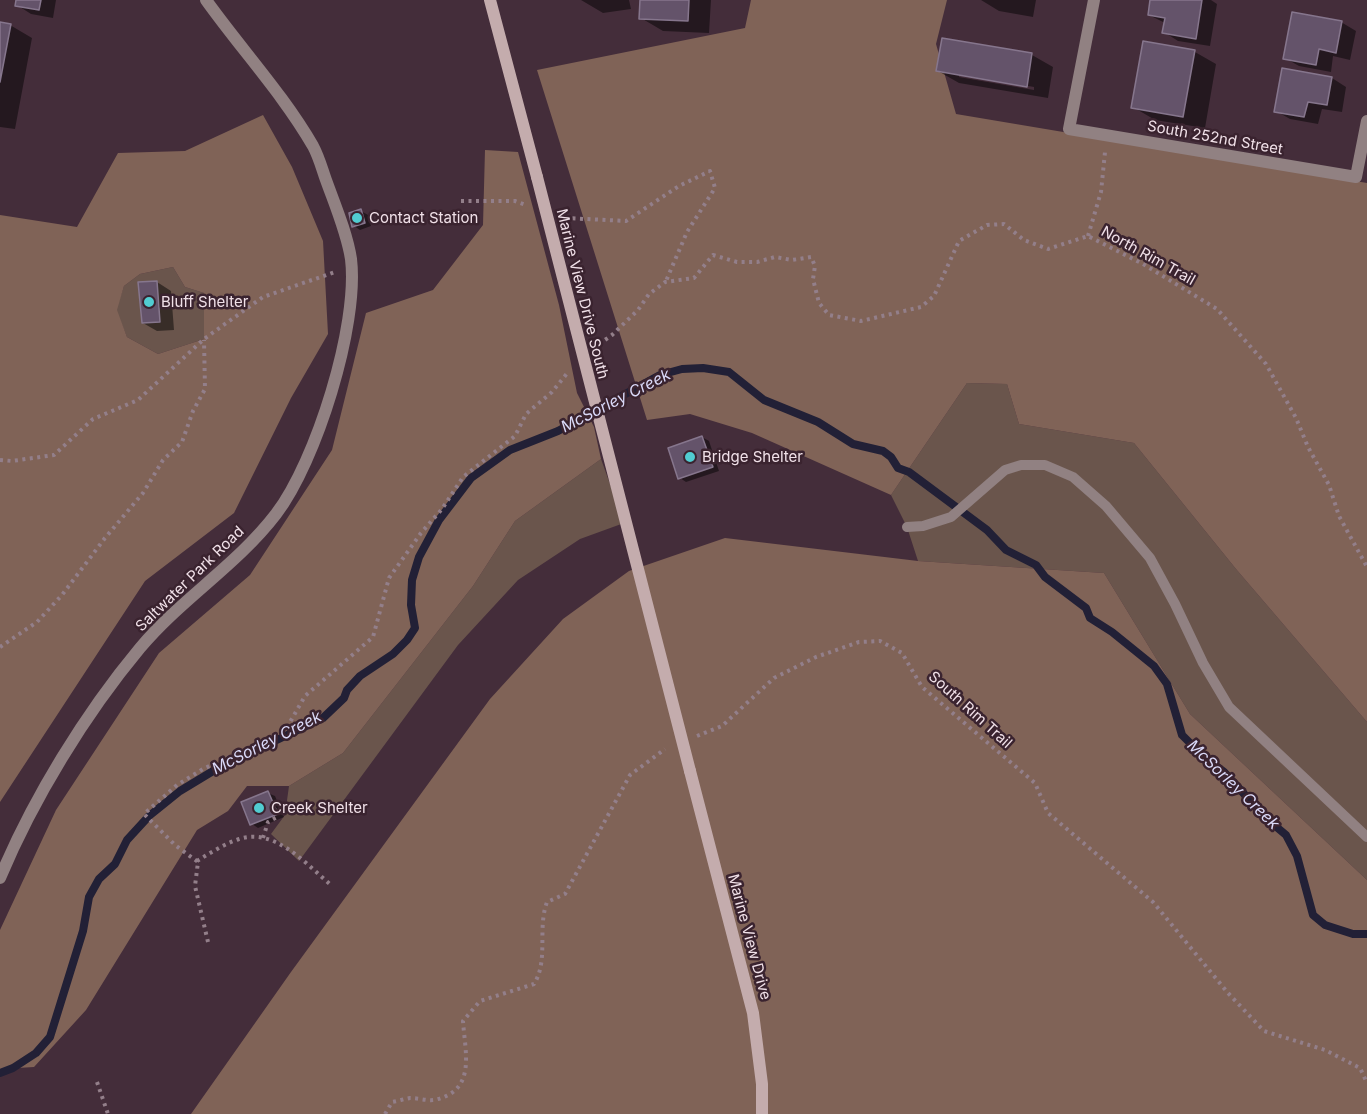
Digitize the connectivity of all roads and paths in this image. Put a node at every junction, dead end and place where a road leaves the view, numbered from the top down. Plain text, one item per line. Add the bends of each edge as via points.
1 (206, 0) edge
2 (490, 0) edge
3 (1094, 0) edge
4 (1367, 121) edge
5 (1107, 135) junction
6 (461, 201) dead end
7 (534, 208) dead end
8 (563, 218) dead end
9 (1088, 236) junction
10 (350, 257) junction
11 (665, 282) junction
12 (612, 335) dead end
13 (204, 339) junction
14 (552, 392) dead end
15 (0, 460) edge
16 (907, 527) dead end
17 (1367, 567) edge
18 (0, 647) edge
19 (688, 739) dead end
20 (666, 748) dead end
21 (690, 771) joint
22 (277, 817) dead end
23 (1367, 837) edge
24 (263, 838) junction
25 (197, 861) junction
26 (0, 878) edge
27 (333, 886) dead end
28 (208, 942) dead end
29 (97, 1082) dead end
30 (1367, 1083) edge
31 (108, 1114) edge
32 (385, 1114) edge
33 (762, 1114) edge

1 - 10 street, Saltwater Park Road via 314,148
2 - 21 main road, Marine View Drive South, bridge
3 - 5 street, South 252nd Street via 1069,129
4 - 5 street, South 252nd Street via 1356,177
5 - 9 path via 1101,192
6 - 7 path via 515,201
8 - 11 path via 626,221 710,171 715,188 687,232
9 - 11 path, North Rim Trail via 1048,249 1024,240 1004,224 987,225 959,241 934,296 921,308 861,321 829,315 819,303 811,257 775,257 757,262 713,255 694,278
9 - 17 path, North Rim Trail via 1217,309 1266,364
10 - 13 path via 337,271 263,297
10 - 26 street, Saltwater Park Road via 351,299 344,340 329,397 292,490 254,540 172,613 114,681 69,747
11 - 12 path
13 - 15 path via 138,400 93,419 54,455 12,462
13 - 18 path via 205,388 182,442 163,460 143,493 62,595 37,622
14 - 25 path via 526,414 515,436 463,477 388,578 373,637 305,696 286,729 203,769 177,785 144,814
16 - 23 lane via 951,517 1005,470 1021,465 1045,465 1073,477 1106,506 1150,558 1229,707
19 - 30 path, South Rim Trail via 722,726 774,678 816,657 859,642 880,641 902,653 922,687 1035,783 1048,813 1153,903 1264,1031 1325,1050 1360,1068
20 - 32 path via 630,775 573,882 565,894 547,902 542,915 540,974 534,984 480,1001 463,1021 467,1071 459,1088 433,1100 411,1098 392,1102
21 - 33 main road, Marine View Drive via 753,1014
22 - 24 path via 268,822
24 - 25 path via 227,843
24 - 27 path via 285,846
25 - 28 path via 195,886
29 - 31 path

